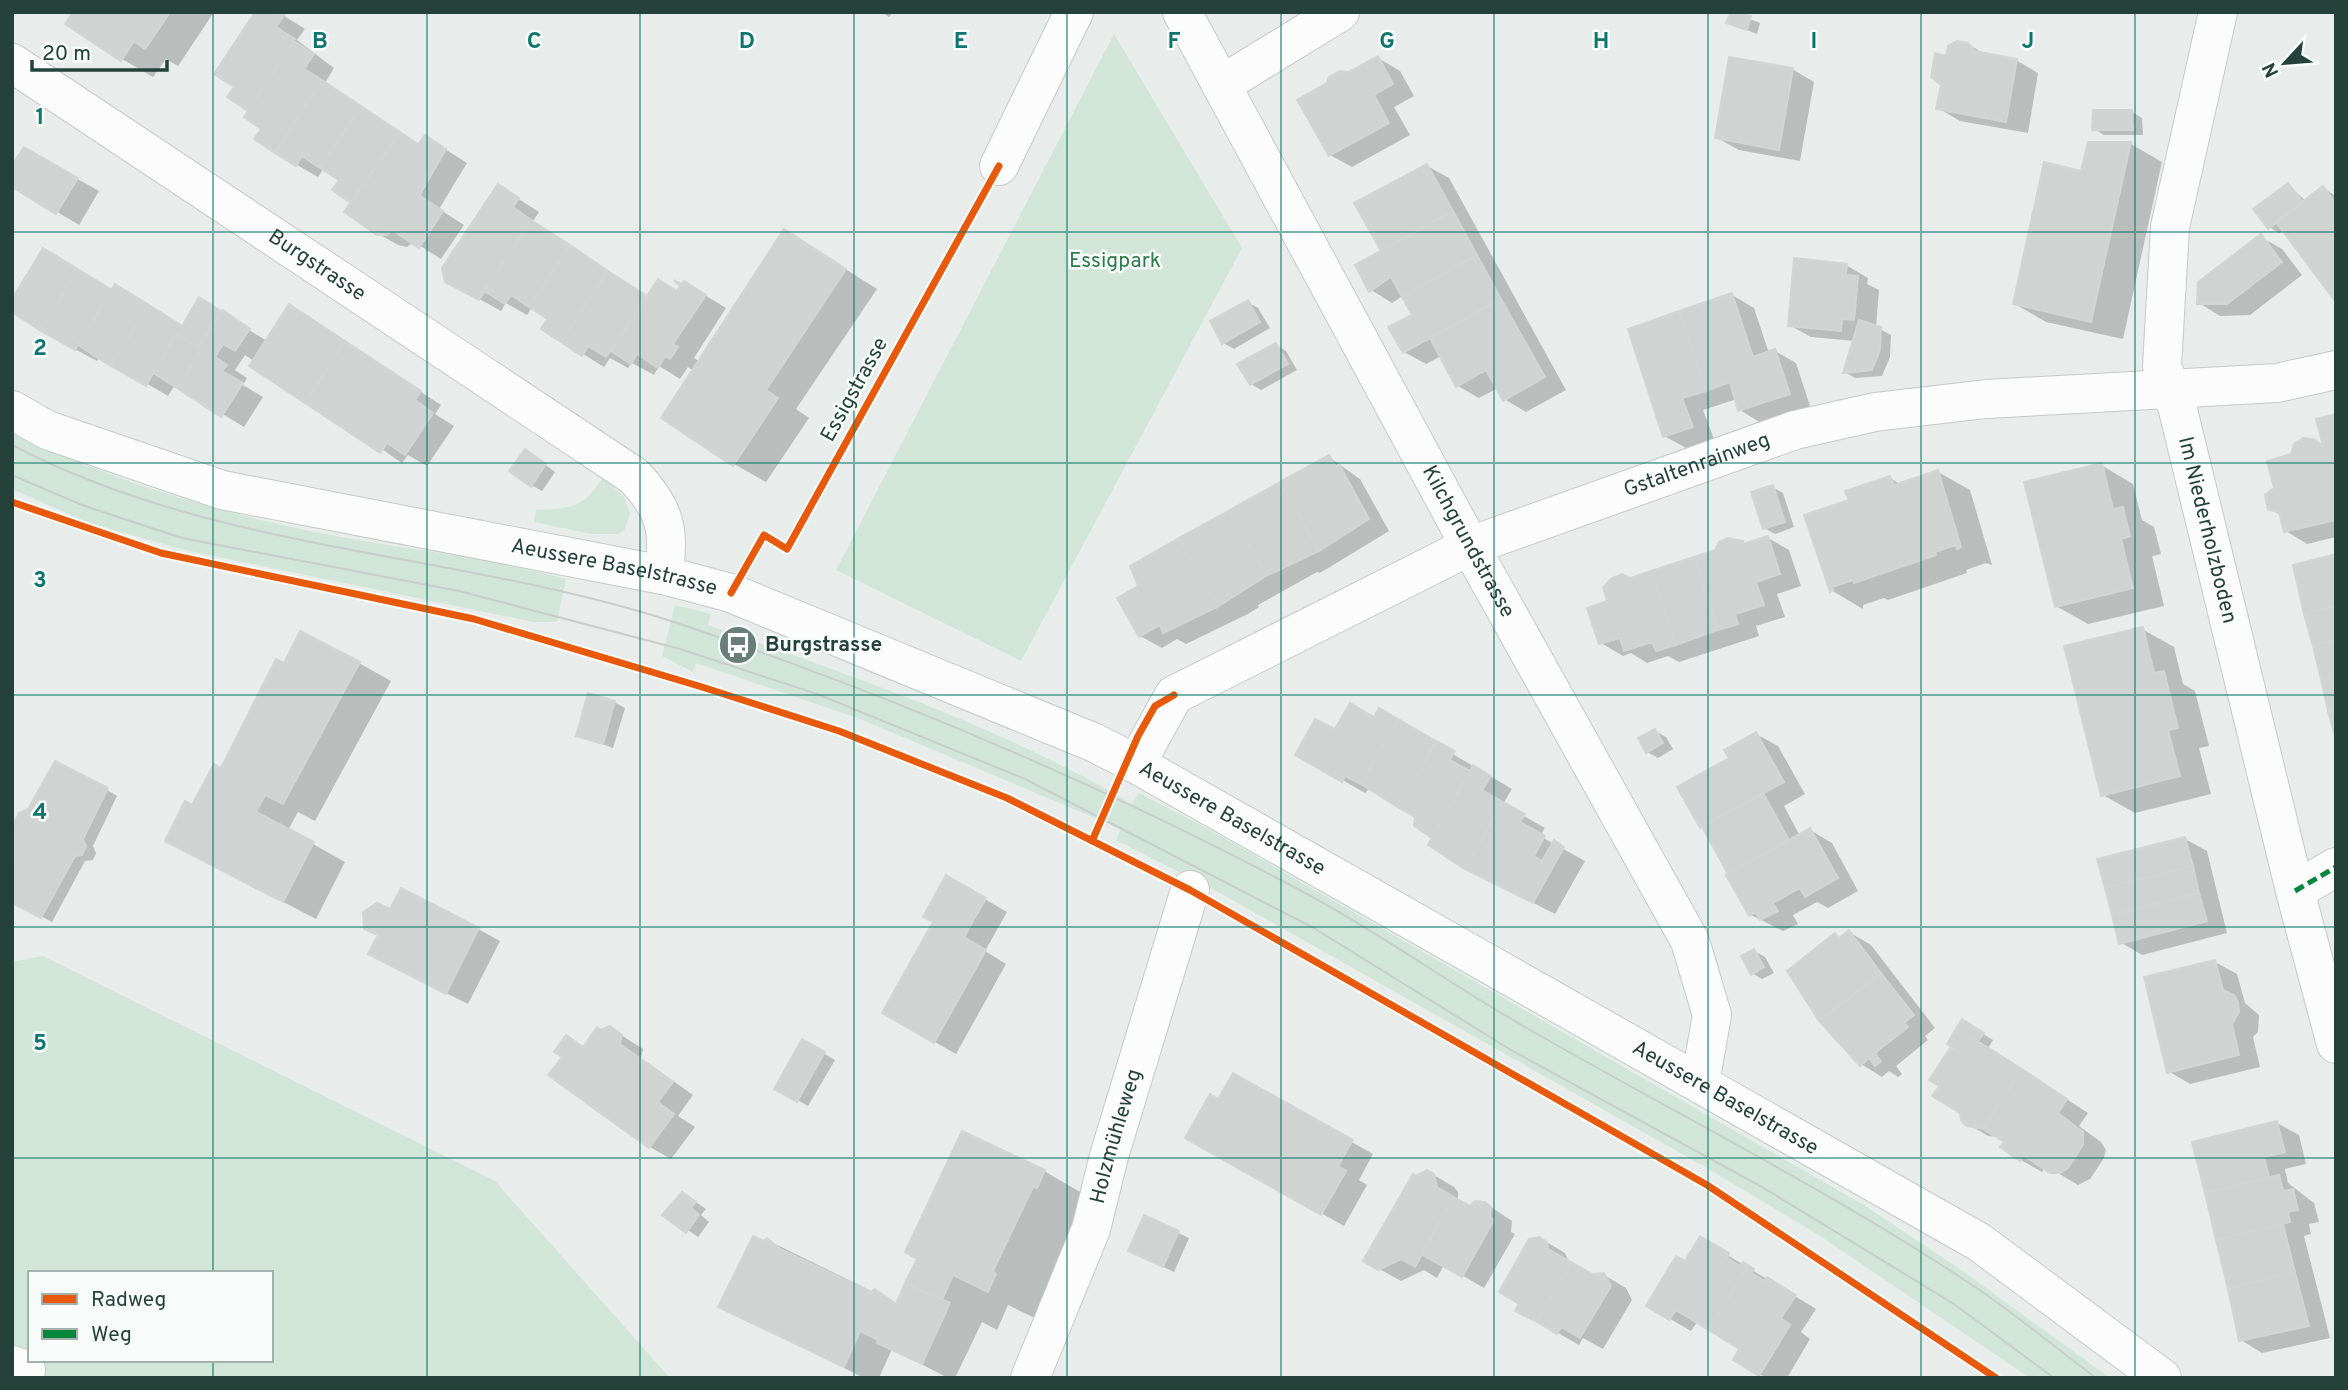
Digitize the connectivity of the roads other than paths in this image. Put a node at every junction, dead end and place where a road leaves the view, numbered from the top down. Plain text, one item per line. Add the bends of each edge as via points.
1 (1074, 12) edge
2 (1182, 12) edge
3 (1339, 12) edge
4 (2218, 12) edge
5 (12, 63) edge
6 (1221, 85) junction
7 (999, 166) dead end
8 (2336, 370) edge
9 (2170, 388) junction
10 (12, 410) edge
11 (1470, 546) junction
12 (663, 575) junction
13 (1136, 764) junction
14 (2336, 867) edge
15 (1190, 890) dead end
16 (2295, 891) junction
17 (2336, 1044) edge
18 (1700, 1083) junction
19 (1030, 1378) edge
20 (2162, 1378) edge

1 - 7 street
2 - 6 street, Kilchgrundstrasse
3 - 6 street
4 - 9 street, Im Niederholzboden via 2170,227 2162,366
5 - 12 street, Burgstrasse via 635,476 653,496 665,521 668,548
6 - 11 street, Kilchgrundstrasse
8 - 9 street, Gstaltenrainweg via 2277,383
9 - 11 street, Gstaltenrainweg via 1986,398 1875,412 1795,430
9 - 16 street, Im Niederholzboden
10 - 12 street, Aeussere Baselstrasse via 47,430 222,490
11 - 13 street, Gstaltenrainweg via 1174,695
11 - 18 street, Kilchgrundstrasse via 1690,941 1712,1016
12 - 13 street, Aeussere Baselstrasse via 731,593 1096,743
13 - 18 street, Aeussere Baselstrasse
14 - 16 street
15 - 19 street, Holzmühleweg via 1091,1229
16 - 17 street, Im Niederholzboden
18 - 20 street, Aeussere Baselstrasse via 1979,1242

